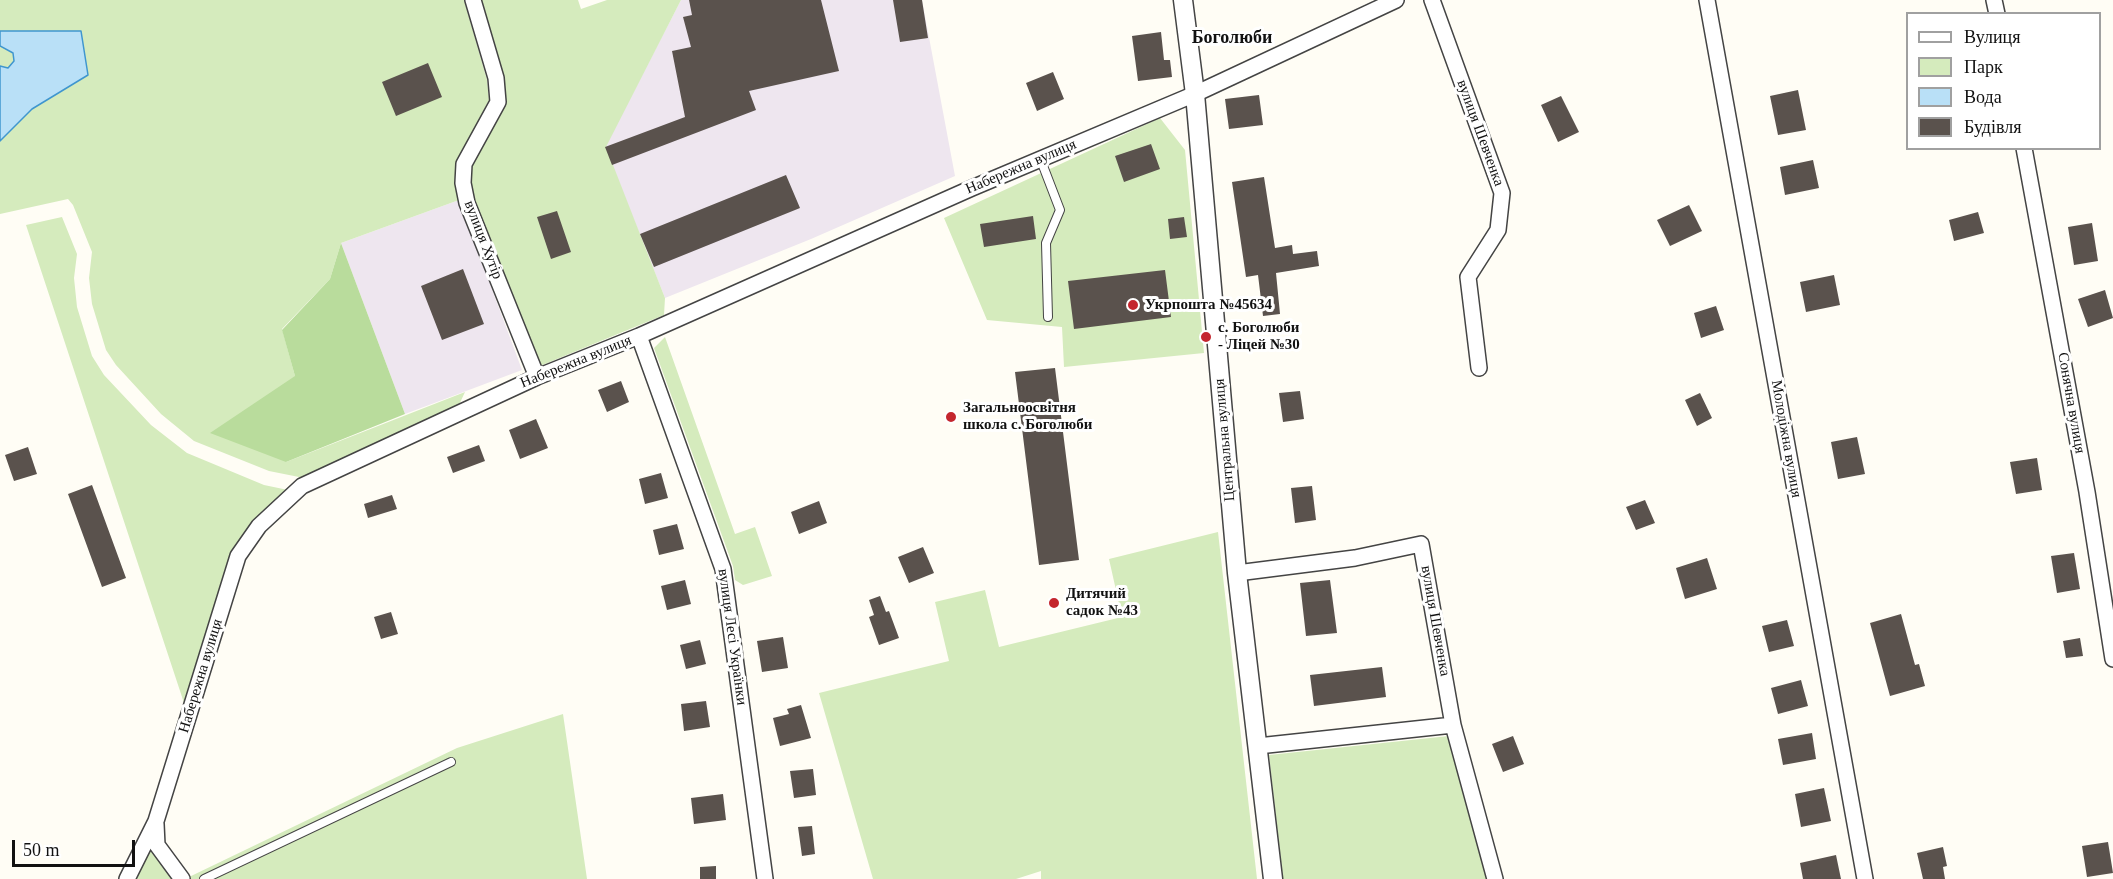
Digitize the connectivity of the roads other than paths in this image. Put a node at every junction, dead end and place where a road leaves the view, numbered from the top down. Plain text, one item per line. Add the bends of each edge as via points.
1 (473, 0) edge
2 (1183, 0) edge
3 (1396, 0) edge
4 (1432, 0) edge
5 (1707, 0) edge
6 (1195, 94) junction
7 (2024, 150) edge
8 (1040, 158) junction
9 (1048, 316) dead end
10 (639, 336) junction
11 (1479, 368) dead end
12 (537, 377) junction
13 (1237, 573) junction
14 (2113, 659) edge
15 (1453, 725) junction
16 (1258, 746) junction
17 (451, 762) dead end
18 (156, 821) junction
19 (127, 879) edge
20 (182, 879) edge
21 (204, 879) edge
22 (765, 879) edge
23 (1272, 879) edge
24 (1495, 879) edge
25 (1865, 879) edge

1 - 12 street, вулиця Хутір via 496,78 498,102 464,164 462,183
2 - 6 street, Центральна вулиця
3 - 6 street
4 - 11 street, вулиця Шевченка via 1502,193 1498,230 1468,277
5 - 25 street, Молодіжна вулиця
6 - 8 street, Набережна вулиця
6 - 13 street, Центральна вулиця
7 - 14 street, Сонячна вулиця via 2087,492
8 - 9 lane via 1060,210 1046,243
8 - 10 street, Набережна вулиця
10 - 12 street, Набережна вулиця
10 - 22 street, вулиця Лесі Українки via 723,569
12 - 18 street, Набережна вулиця via 302,486 259,526 238,556
13 - 15 street, вулиця Шевченка via 1355,558 1421,544
13 - 16 street, Центральна вулиця
15 - 16 street
15 - 24 street, вулиця Шевченка
16 - 23 street, Центральна вулиця
17 - 21 lane
18 - 19 street, Набережна вулиця
18 - 20 street via 157,845

